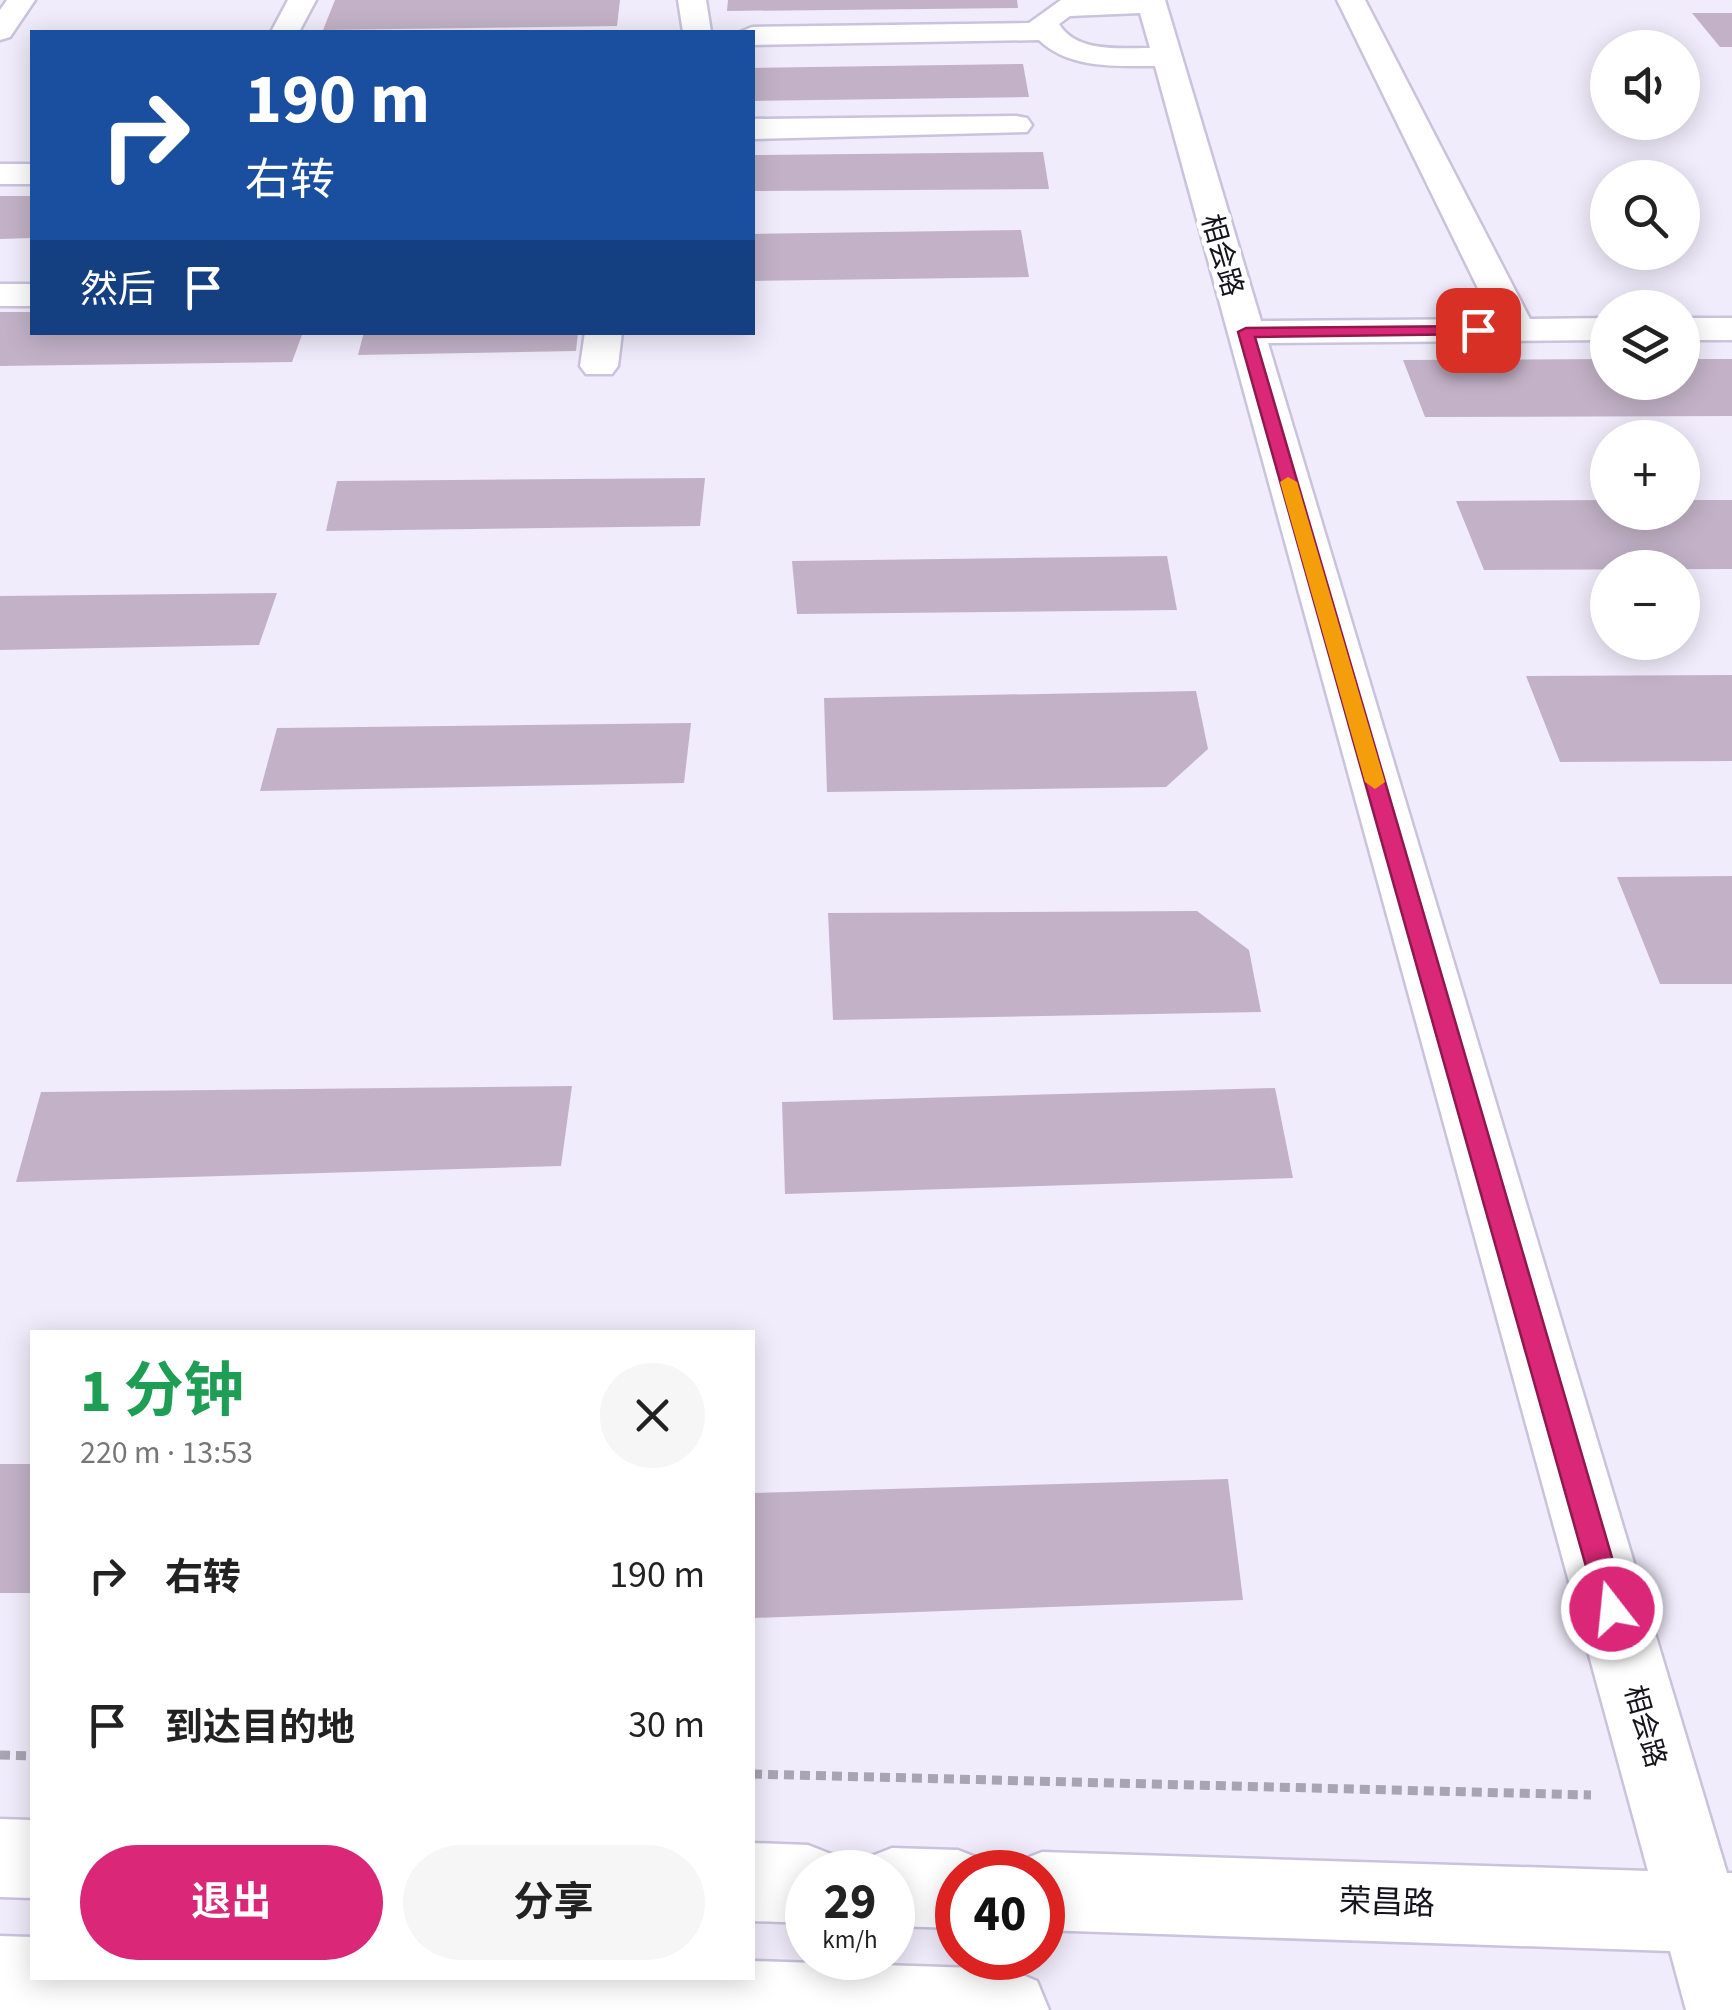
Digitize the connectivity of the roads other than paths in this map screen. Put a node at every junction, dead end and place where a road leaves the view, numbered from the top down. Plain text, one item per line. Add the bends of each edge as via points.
1 (302, 0) edge
2 (692, 0) edge
3 (1351, 0) edge
4 (1151, 2) edge
5 (285, 30) edge
6 (697, 30) edge
7 (1046, 31) junction
8 (755, 36) edge
9 (1166, 57) junction
10 (1016, 126) dead end
11 (755, 129) edge
12 (0, 174) edge
13 (30, 174) edge
14 (0, 295) edge
15 (30, 295) edge
16 (1732, 328) edge
17 (1700, 329) edge
18 (1516, 330) junction
19 (1590, 330) edge
20 (1246, 332) junction
21 (0, 1858) edge
22 (30, 1859) edge
23 (755, 1882) edge
24 (785, 1883) edge
25 (1065, 1892) edge
26 (1716, 1913) edge
27 (0, 1976) edge
28 (30, 1977) edge
29 (116, 1980) edge
30 (1008, 2010) edge
31 (1727, 2010) edge

1 - 5 street
2 - 6 street
3 - 18 street
4 - 7 street via 1063,8 1043,22
4 - 9 street, 相会路
7 - 8 street
7 - 9 street via 1065,48
9 - 20 street, 相会路
10 - 11 street
12 - 13 street
14 - 15 street
16 - 17 street
18 - 19 street
18 - 20 street
20 - 26 street, 相会路 via 1666,1797
21 - 22 street
23 - 24 street
25 - 26 street, 荣昌路
26 - 31 street, 相会路
27 - 28 street
29 - 30 street

